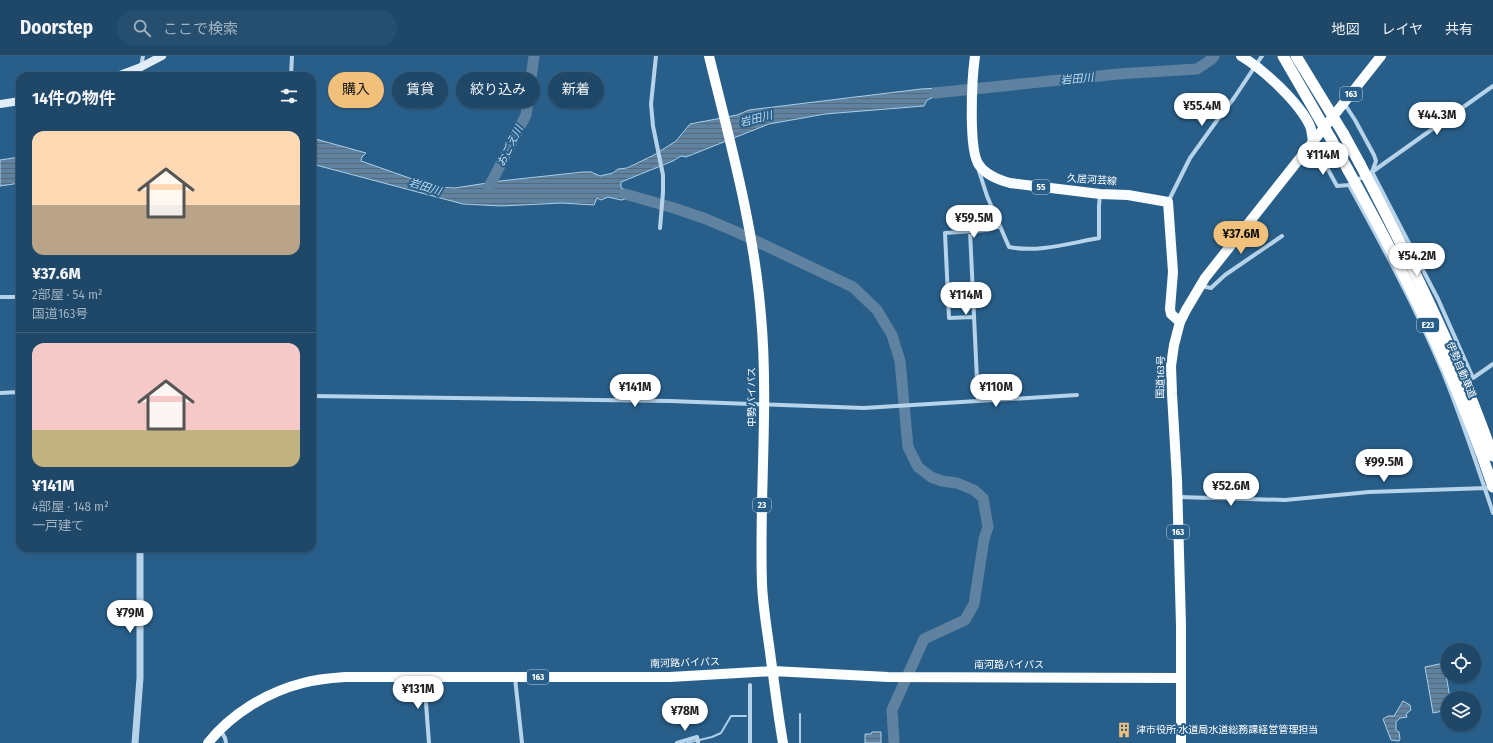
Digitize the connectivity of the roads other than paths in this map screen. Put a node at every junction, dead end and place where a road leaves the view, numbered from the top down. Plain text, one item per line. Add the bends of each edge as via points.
1 (143, 56) edge
2 (162, 56) edge
3 (292, 56) edge
4 (656, 56) edge
5 (709, 56) edge
6 (975, 56) edge
7 (1241, 56) edge
8 (1262, 56) edge
9 (1282, 56) edge
10 (1296, 56) edge
11 (1381, 56) edge
12 (1253, 65) junction
13 (141, 67) junction
14 (128, 72) edge
15 (140, 72) edge
16 (291, 72) edge
17 (1493, 86) edge
18 (16, 102) edge
19 (1344, 103) junction
20 (0, 104) edge
21 (1313, 141) junction
22 (981, 167) junction
23 (1372, 172) junction
24 (1349, 185) junction
25 (1100, 194) junction
26 (1168, 202) junction
27 (1000, 226) junction
28 (660, 228) dead end
29 (970, 231) junction
30 (1282, 236) dead end
31 (1200, 286) junction
32 (0, 297) edge
33 (16, 298) edge
34 (974, 317) junction
35 (1180, 322) junction
36 (1493, 364) edge
37 (16, 392) edge
38 (0, 393) edge
39 (1077, 395) dead end
40 (316, 396) edge
41 (978, 401) junction
42 (764, 403) junction
43 (1493, 456) edge
44 (1490, 487) edge
45 (1178, 497) junction
46 (1493, 513) edge
47 (140, 552) edge
48 (773, 671) junction
49 (424, 677) junction
50 (515, 677) junction
51 (1181, 678) junction
52 (750, 685) dead end
53 (220, 729) junction
54 (698, 742) dead end
55 (134, 743) edge
56 (208, 743) edge
57 (226, 743) edge
58 (429, 743) edge
59 (522, 743) edge
60 (677, 743) edge
61 (750, 743) edge
62 (783, 743) edge
63 (1181, 743) edge

1 - 13 street
2 - 13 main road
3 - 16 street
4 - 28 street via 652,104 653,126 662,172
5 - 42 highway, 中勢バイパス / 23 via 736,168 755,265 762,316
6 - 22 main road via 972,77 973,148
7 - 12 main road
8 - 12 street
9 - 44 highway, 伊勢自動車道 / E23, bridge via 1388,241 1425,316 1468,417
10 - 43 highway, 伊勢自動車道 / E23, bridge via 1343,133 1398,236 1457,364
11 - 19 highway, 国道163号 / 163
12 - 21 main road via 1278,86 1299,109 1310,127
12 - 26 street via 1234,98 1194,153
13 - 14 main road
13 - 15 street
17 - 23 street
18 - 20 main road
19 - 21 highway, 国道163号 / 163
19 - 23 street via 1374,155 1376,161
21 - 24 street via 1337,186
21 - 31 highway, 国道163号 / 163
22 - 25 main road, 久居河芸線 / 55 via 994,177 1010,183
22 - 27 street via 979,171
23 - 24 street
23 - 36 street via 1438,299 1473,378
24 - 44 street via 1386,253 1436,356
25 - 26 main road, 久居河芸線 / 55 via 1128,195
25 - 27 street via 1099,238 1068,245 1018,249 1009,247
26 - 35 main road via 1173,272 1170,309 1171,314
27 - 29 street
29 - 34 street
29 - 34 street via 945,233 948,310 949,318
30 - 31 street via 1225,275 1211,288
31 - 35 highway, 国道163号 / 163
32 - 33 street
34 - 41 street
35 - 45 highway, 国道163号 / 163 via 1171,366
37 - 38 street
39 - 41 street
40 - 42 street
41 - 42 street via 864,408
42 - 48 highway, 中勢バイパス / 23 via 762,586
44 - 45 street via 1369,492 1285,500
44 - 46 street
45 - 51 highway, 国道163号 / 163
47 - 55 street via 140,678
48 - 50 highway, 南河路バイパス / 163 via 670,677
48 - 51 highway, 南河路バイパス / 163 via 888,677
48 - 62 highway, 中勢バイパス / 23
49 - 50 highway, 南河路バイパス / 163
49 - 53 highway, 南河路バイパス / 163 via 346,677 302,683 268,696 244,710
49 - 58 street
50 - 59 street
51 - 63 highway, 国道163号 / 163
52 - 61 street
53 - 56 highway, 南河路バイパス / 163
53 - 57 street
54 - 60 street via 697,737

